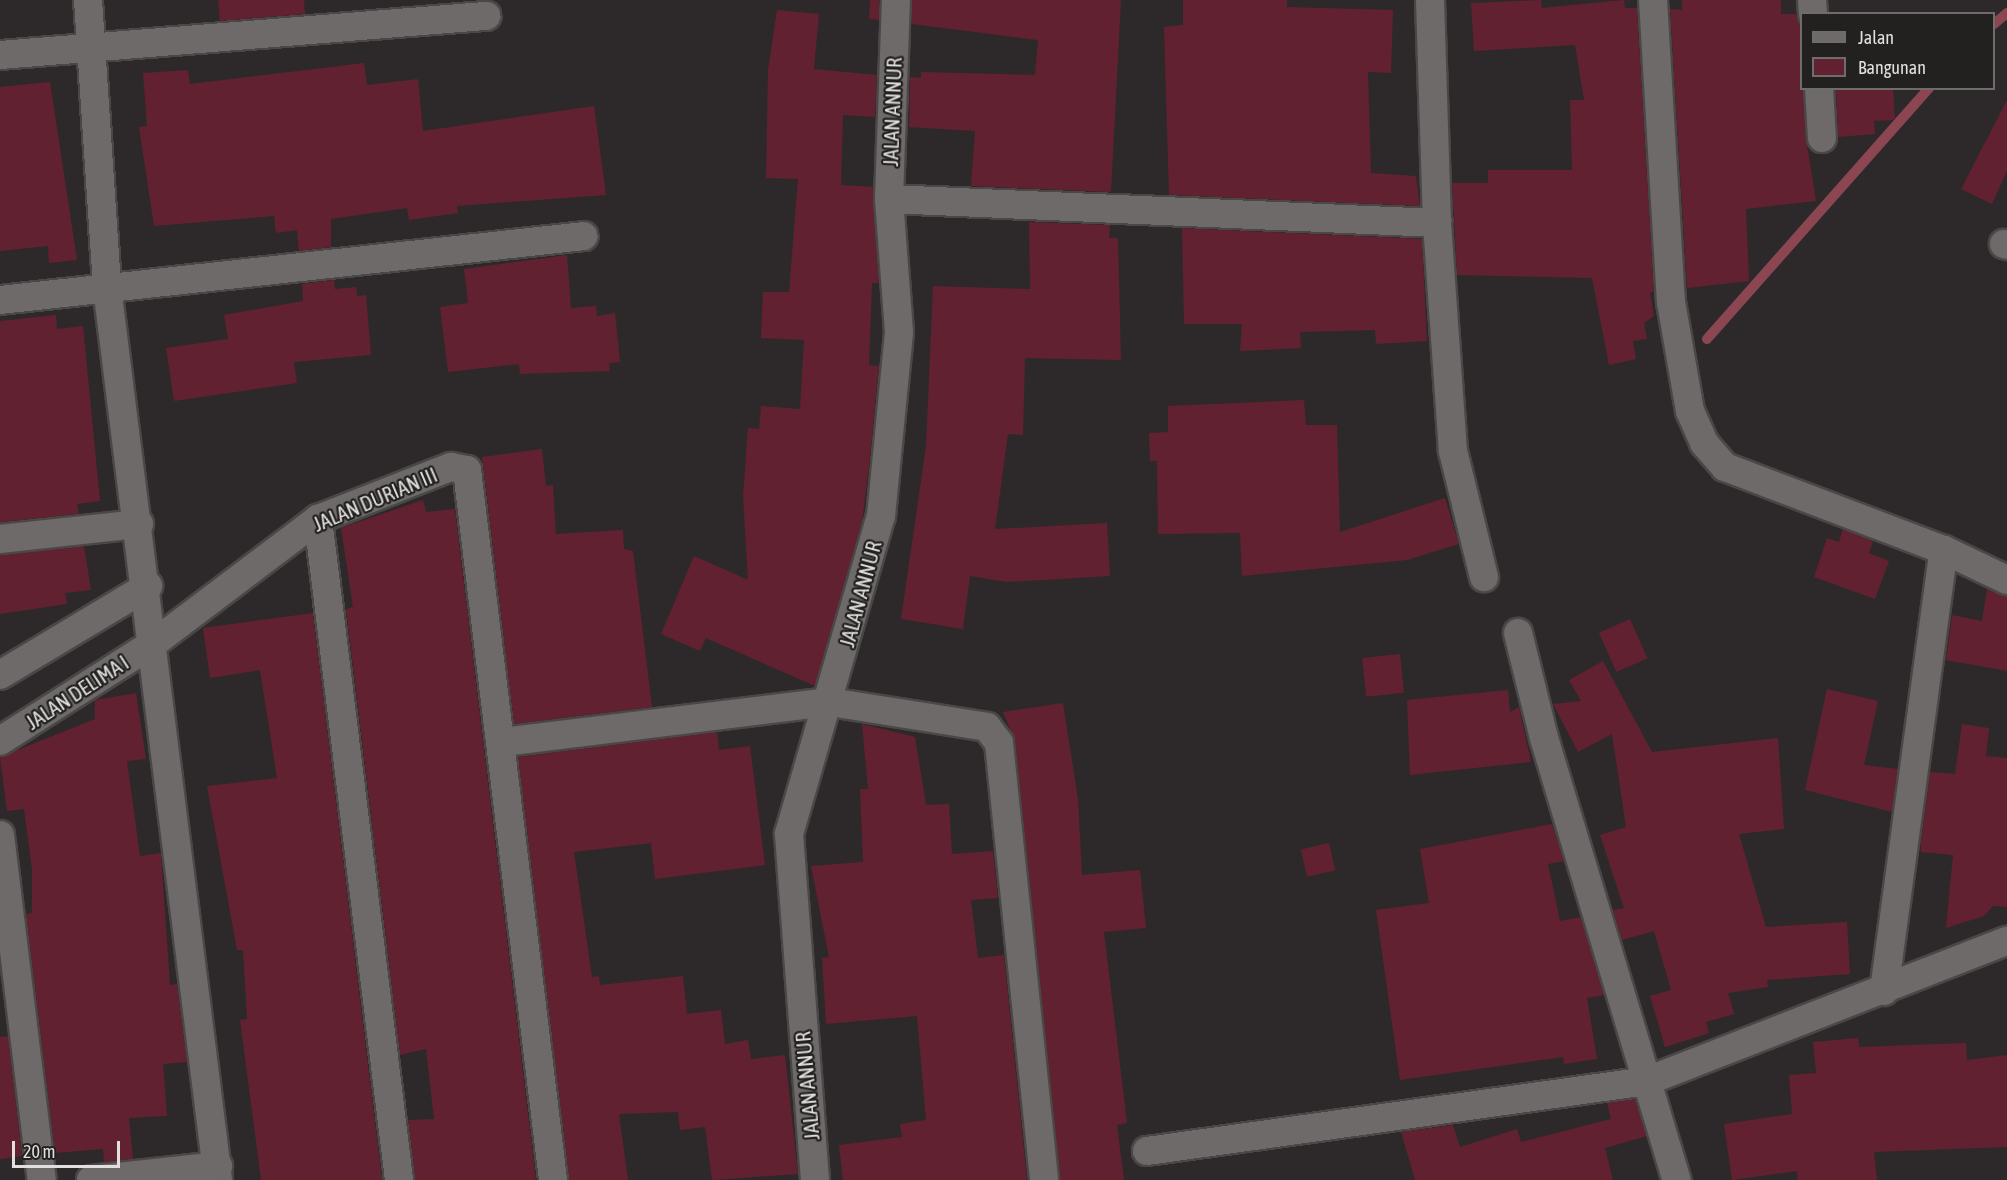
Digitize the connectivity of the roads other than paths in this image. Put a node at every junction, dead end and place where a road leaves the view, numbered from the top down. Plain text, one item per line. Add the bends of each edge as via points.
1 (88, 0) edge
2 (896, 0) edge
3 (1430, 0) edge
4 (1653, 0) edge
5 (486, 16) dead end
6 (95, 44) junction
7 (0, 55) edge
8 (1818, 90) edge
9 (1822, 138) dead end
10 (889, 200) junction
11 (1437, 223) junction
12 (585, 236) dead end
13 (107, 286) junction
14 (0, 300) edge
15 (318, 519) junction
16 (139, 524) junction
17 (0, 539) edge
18 (1944, 550) junction
19 (1484, 577) dead end
20 (2007, 580) edge
21 (148, 586) junction
22 (1518, 633) dead end
23 (154, 643) junction
24 (0, 675) edge
25 (831, 702) junction
26 (0, 741) edge
27 (503, 742) junction
28 (0, 836) edge
29 (2007, 941) edge
30 (10, 981) edge
31 (1884, 991) junction
32 (1647, 1081) junction
33 (1147, 1151) dead end
34 (218, 1173) edge
35 (42, 1180) edge
36 (91, 1180) edge
37 (399, 1180) edge
38 (553, 1180) edge
39 (815, 1180) edge
40 (1044, 1180) edge
41 (1677, 1180) edge

1 - 6 street
2 - 10 street, JALAN ANNUR
3 - 11 street
4 - 18 street via 1671,302 1690,411 1704,443 1725,466
5 - 6 street
6 - 7 street
6 - 13 street
8 - 9 street
10 - 11 street
10 - 25 street, JALAN ANNUR via 899,333 881,516
11 - 19 street via 1453,451
12 - 13 street
13 - 14 street
13 - 16 street
15 - 23 street, JALAN DURIAN III
15 - 27 street, JALAN DURIAN III via 451,466 467,470
15 - 37 street
16 - 17 street
16 - 21 street
18 - 20 street
18 - 31 street
21 - 23 street
21 - 24 street
22 - 32 street
23 - 26 street, JALAN DELIMA I
23 - 34 street
25 - 27 street
25 - 39 street, JALAN ANNUR via 789,834
25 - 40 street via 966,721 987,727 999,743
27 - 38 street
28 - 30 street
29 - 31 street
30 - 35 street
31 - 32 street
32 - 33 street
32 - 41 street
34 - 36 street

